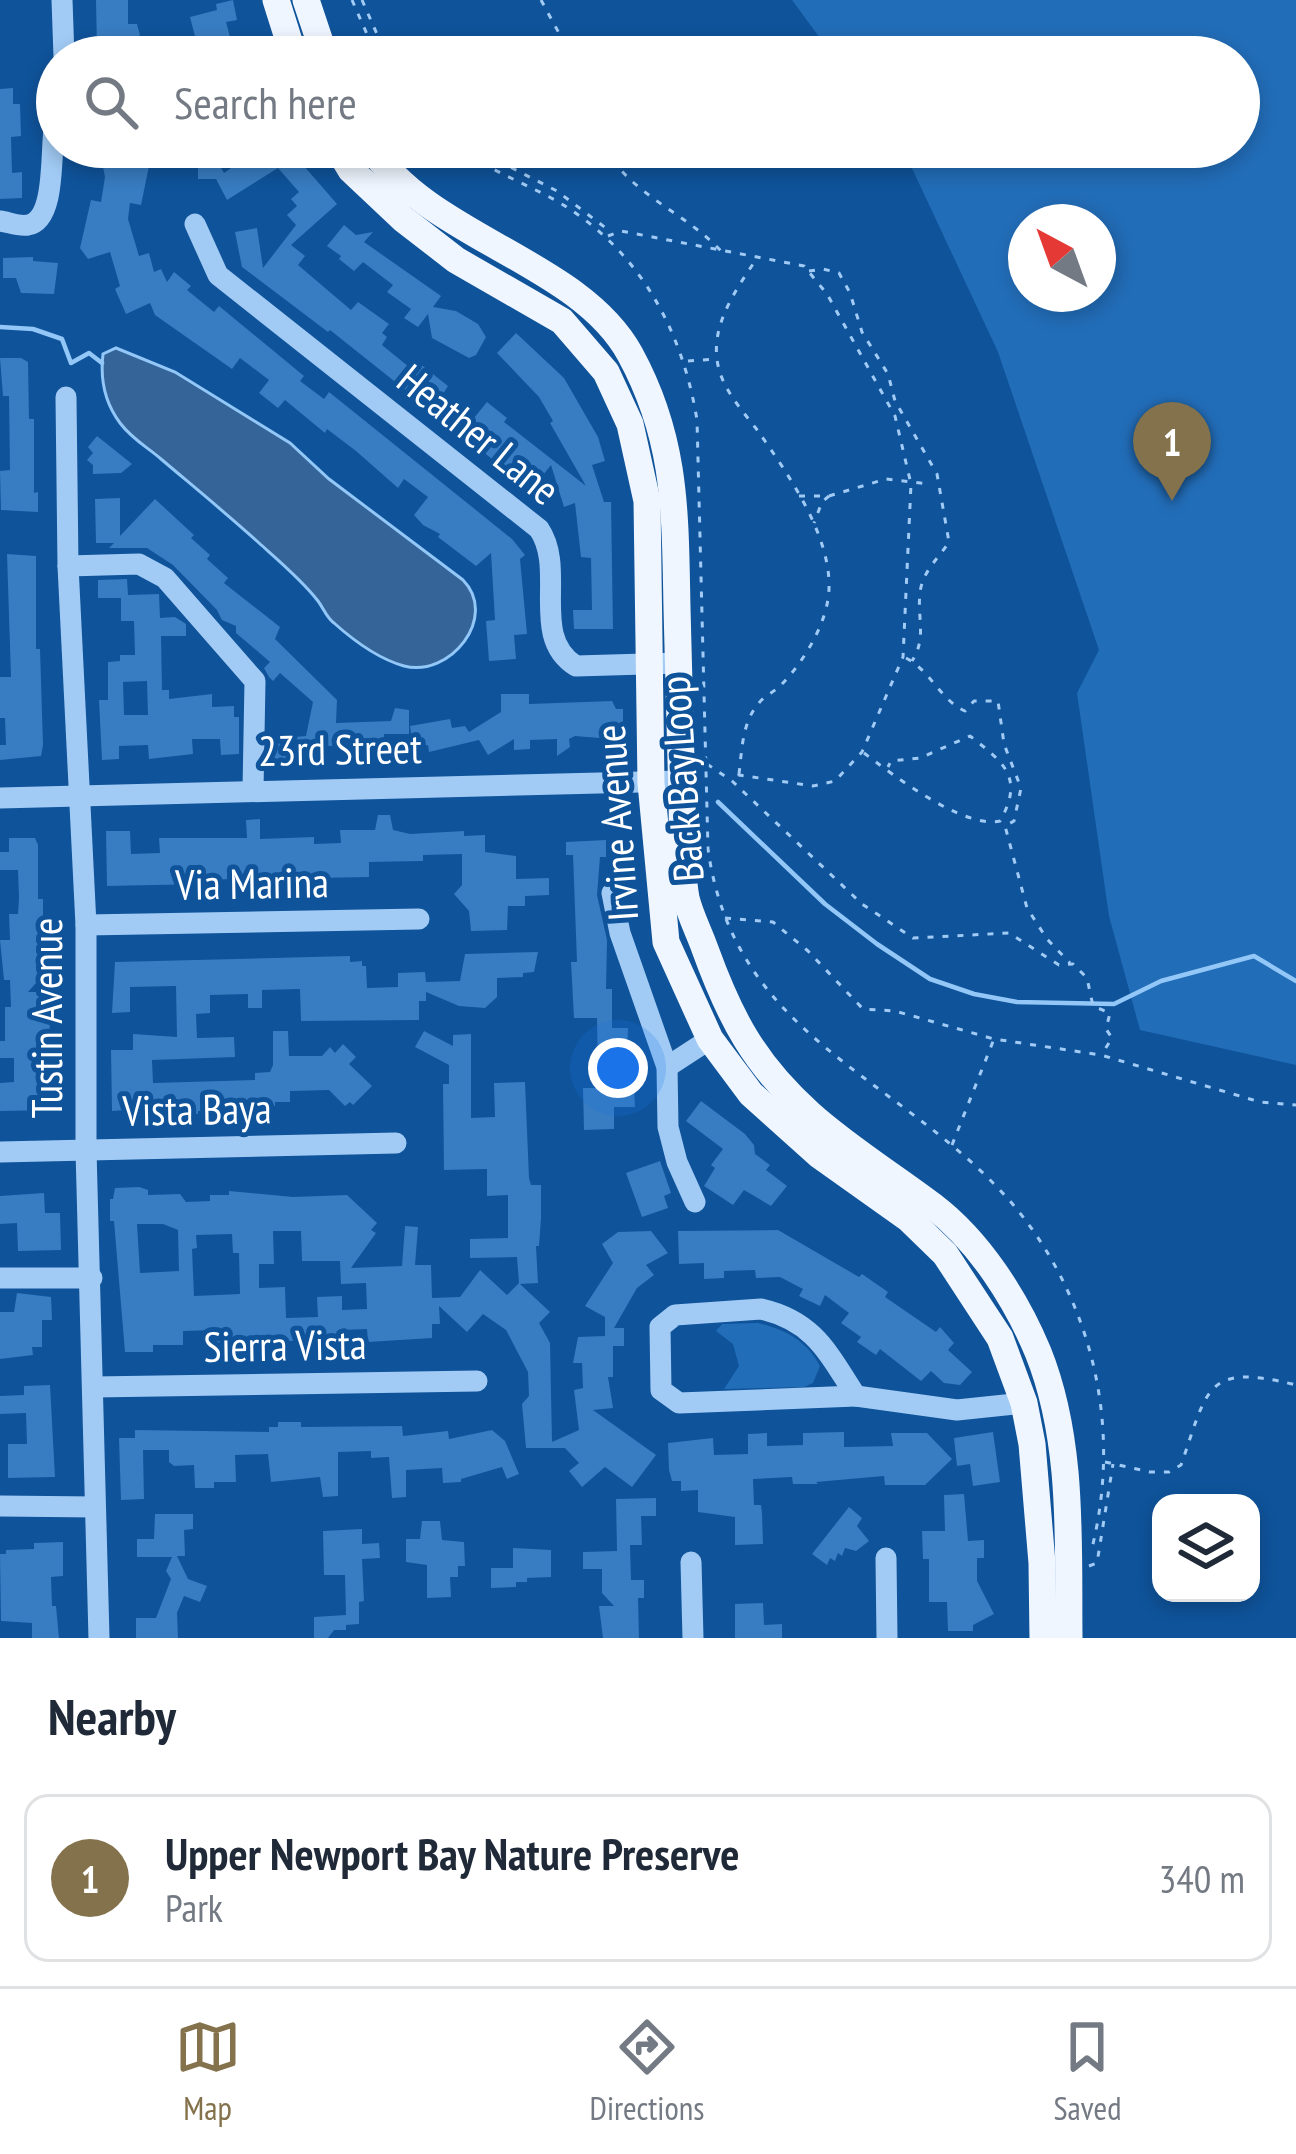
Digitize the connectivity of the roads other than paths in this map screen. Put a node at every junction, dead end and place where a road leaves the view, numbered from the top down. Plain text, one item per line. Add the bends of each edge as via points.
1 (62, 0) edge
2 (275, 0) edge
3 (306, 0) edge
4 (63, 36) edge
5 (287, 36) edge
6 (318, 36) edge
7 (52, 168) edge
8 (350, 168) edge
9 (389, 168) edge
10 (0, 221) edge
11 (195, 224) dead end
12 (66, 397) dead end
13 (68, 566) junction
14 (664, 664) junction
15 (681, 781) junction
16 (651, 783) junction
17 (254, 790) junction
18 (81, 795) junction
19 (0, 798) edge
20 (612, 893) dead end
21 (419, 919) dead end
22 (86, 925) junction
23 (710, 1039) junction
24 (667, 1067) junction
25 (396, 1143) dead end
26 (86, 1150) junction
27 (0, 1152) edge
28 (695, 1202) dead end
29 (0, 1278) edge
30 (92, 1278) junction
31 (477, 1381) dead end
32 (94, 1387) junction
33 (856, 1396) junction
34 (1024, 1403) junction
35 (0, 1506) edge
36 (95, 1508) junction
37 (1066, 1525) junction
38 (886, 1558) dead end
39 (691, 1562) dead end
40 (99, 1638) edge
41 (693, 1638) edge
42 (887, 1638) edge
43 (1043, 1638) edge
44 (1069, 1638) edge

1 - 4 street
2 - 5 main road
3 - 6 main road
7 - 10 street via 40,219
8 - 14 main road, Irvine Avenue via 456,260 562,321 606,372 631,424 647,501
9 - 14 main road, Irvine Avenue via 472,235 585,303 627,349 658,413 674,490
11 - 14 street, Heather Lane via 218,275 539,529 551,552 553,641 566,660
12 - 13 street, Tustin Avenue
13 - 17 street via 140,564 165,578 255,681
13 - 18 street, Tustin Avenue
14 - 15 main road, Irvine Avenue
14 - 16 main road, Irvine Avenue
15 - 16 street, 23rd Street
15 - 37 main road, Irvine Avenue via 686,898 738,1031 809,1113 936,1208 1000,1282 1052,1397
16 - 17 street, 23rd Street
16 - 23 main road, Irvine Avenue via 666,942
17 - 18 street, 23rd Street
18 - 19 street, 23rd Street
18 - 22 street, Tustin Avenue
20 - 24 street
21 - 22 street, Via Marina
22 - 26 street, Tustin Avenue
23 - 24 street
23 - 34 main road, Irvine Avenue via 782,1124 945,1254 1000,1338
24 - 28 street via 668,1127
25 - 26 street, Vista Baya
26 - 27 street, Vista Baya
26 - 30 street, Tustin Avenue
29 - 30 street
30 - 32 street, Tustin Avenue
31 - 32 street, Sierra Vista
32 - 36 street, Tustin Avenue
33 - 33 street via 808,1328 788,1315 675,1315 660,1327 662,1390 680,1403
33 - 34 street via 957,1410
34 - 37 main road via 1047,1428 1053,1498
34 - 43 main road, Irvine Avenue
35 - 36 street
36 - 40 street, Tustin Avenue
37 - 44 main road, Irvine Avenue via 1078,1568
38 - 42 street
39 - 41 street

